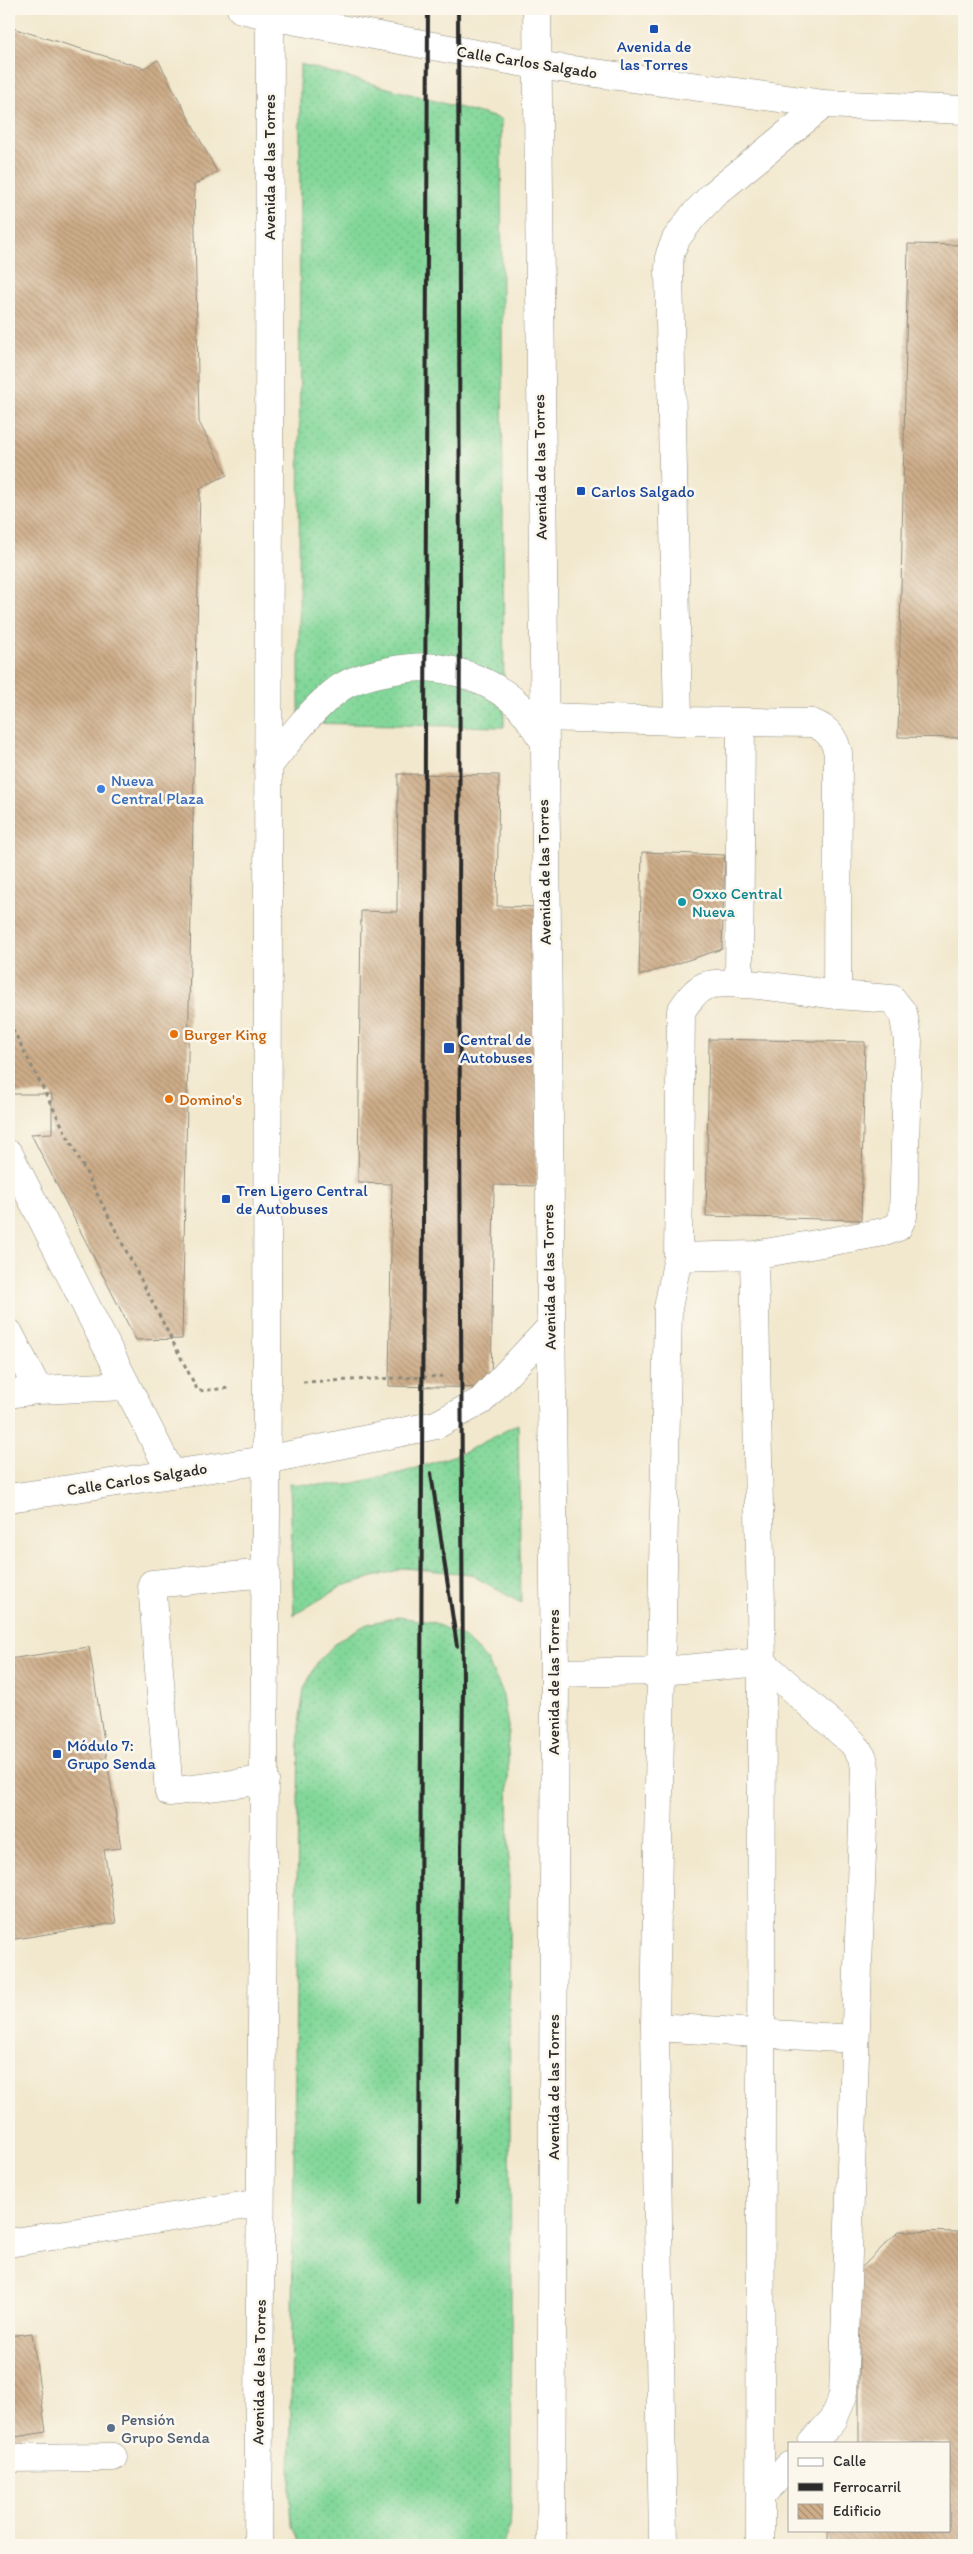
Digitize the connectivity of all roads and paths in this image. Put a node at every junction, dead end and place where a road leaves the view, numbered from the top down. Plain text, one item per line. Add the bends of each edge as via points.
1 (241, 9) edge
2 (537, 9) edge
3 (270, 13) edge
4 (536, 66) junction
5 (824, 104) junction
6 (964, 110) edge
7 (678, 721) junction
8 (741, 722) junction
9 (543, 728) junction
10 (268, 766) junction
11 (739, 984) junction
12 (837, 995) junction
13 (9, 1022) edge
14 (9, 1154) edge
15 (754, 1255) junction
16 (678, 1257) junction
17 (549, 1329) junction
18 (9, 1333) edge
19 (452, 1376) dead end
20 (267, 1384) junction
21 (126, 1386) junction
22 (38, 1390) junction
23 (9, 1394) edge
24 (266, 1460) junction
25 (171, 1473) junction
26 (9, 1498) edge
27 (266, 1573) junction
28 (762, 1662) junction
29 (661, 1671) junction
30 (555, 1673) junction
31 (265, 1780) junction
32 (655, 2027) junction
33 (760, 2033) junction
34 (855, 2039) junction
35 (260, 2203) junction
36 (9, 2243) edge
37 (813, 2442) edge
38 (113, 2457) dead end
39 (9, 2458) edge
40 (788, 2467) edge
41 (760, 2495) junction
42 (549, 2537) edge
43 (259, 2538) edge
44 (663, 2545) edge
45 (760, 2545) edge

1 - 3 street, Calle Carlos Salgado
2 - 4 street, Avenida de las Torres
3 - 4 street, Calle Carlos Salgado
3 - 10 street, Avenida de las Torres
4 - 5 street, Calle Carlos Salgado
4 - 9 street, Avenida de las Torres
5 - 6 street, Calle Carlos Salgado
5 - 7 street via 713,195 676,239 670,254
7 - 8 street
7 - 9 street
8 - 11 street
8 - 12 street via 812,723 823,727 835,742 838,753
9 - 10 street via 502,692 478,680 435,668 384,672 342,687 323,702
9 - 17 street, Avenida de las Torres
10 - 20 street, Avenida de las Torres
11 - 12 street
11 - 16 street via 714,983 703,987 681,1011
12 - 15 street via 892,999 903,1013 908,1041 902,1222 884,1232
13 - 20 path via 198,1391
14 - 21 street
15 - 16 street
15 - 28 street
16 - 29 street via 668,1308
17 - 24 street, Calle Carlos Salgado via 481,1401 436,1424
17 - 30 street, Avenida de las Torres
18 - 22 street
19 - 20 path
20 - 24 street, Avenida de las Torres
21 - 22 street
21 - 25 street
22 - 23 street
24 - 25 street, Calle Carlos Salgado
24 - 27 street, Avenida de las Torres
25 - 26 street, Calle Carlos Salgado
27 - 31 street, Avenida de las Torres
27 - 31 street via 152,1584 169,1792
28 - 29 street
28 - 33 street
28 - 34 street via 853,1743 863,1758
29 - 30 street
29 - 32 street
30 - 42 street, Avenida de las Torres
31 - 35 street, Avenida de las Torres
32 - 33 street
32 - 44 street
33 - 34 street
33 - 41 street
34 - 37 street via 843,2396 833,2420
35 - 36 street
35 - 43 street, Avenida de las Torres
38 - 39 street
40 - 41 street
41 - 45 street

